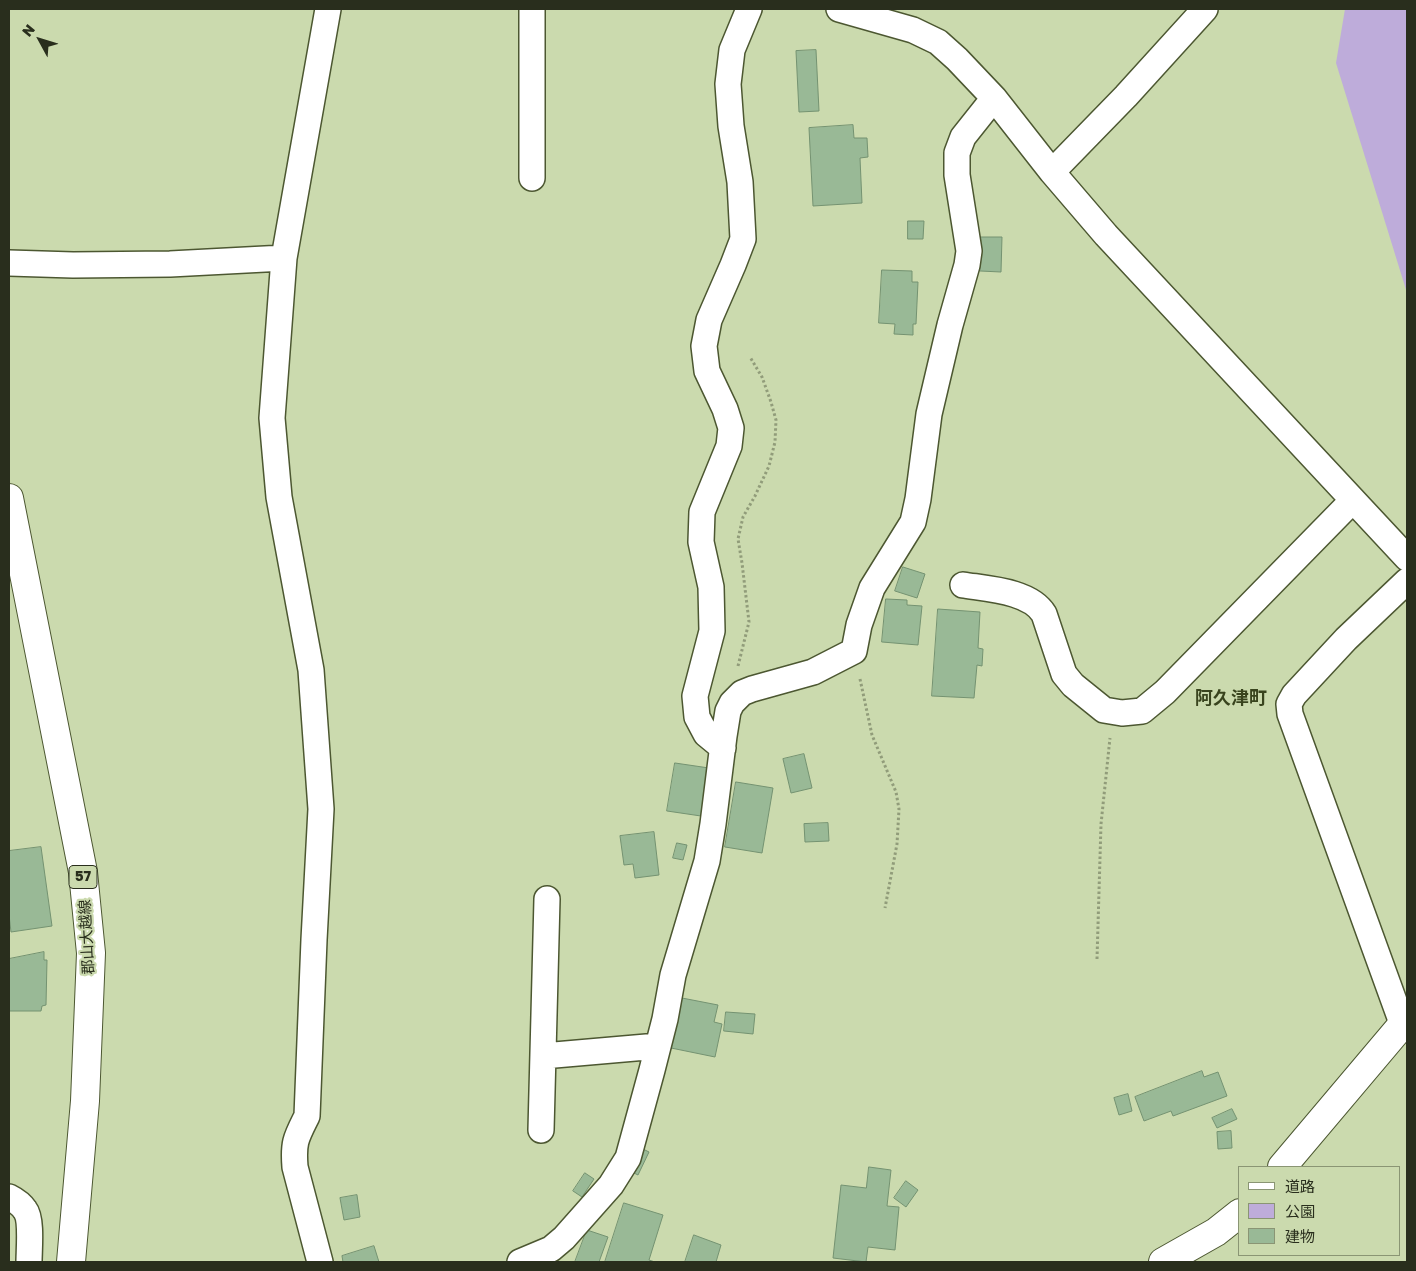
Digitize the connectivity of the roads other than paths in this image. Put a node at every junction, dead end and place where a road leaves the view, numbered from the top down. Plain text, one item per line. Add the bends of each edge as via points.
1 (328, 9) edge
2 (532, 9) edge
3 (749, 9) edge
4 (839, 9) edge
5 (1205, 9) edge
6 (994, 98) junction
7 (1052, 172) junction
8 (532, 178) dead end
9 (284, 258) junction
10 (9, 263) edge
11 (9, 498) edge
12 (1353, 500) junction
13 (1407, 558) edge
14 (1407, 581) edge
15 (963, 585) dead end
16 (723, 748) junction
17 (547, 899) dead end
18 (1405, 1021) edge
19 (658, 1046) junction
20 (543, 1056) junction
21 (541, 1130) dead end
22 (1283, 1166) edge
23 (9, 1197) edge
24 (1238, 1215) edge
25 (30, 1262) edge
26 (71, 1262) edge
27 (320, 1262) edge
28 (520, 1262) edge
29 (1163, 1262) edge

1 - 9 street
2 - 8 street
3 - 16 street via 732,50 728,84 740,182 743,239 709,320 704,346 707,371 731,428 729,446 702,512 701,542 711,587 712,631 695,696 697,717 706,734
4 - 6 street via 913,30 938,42
5 - 7 street
6 - 7 street
6 - 16 street via 963,136 957,153 957,175 969,251 929,414 913,522 872,588 854,651 813,672 742,693 728,711
7 - 12 street via 1106,235
9 - 10 street via 170,264
9 - 27 street via 272,418 279,498 311,670 321,809 307,1116 295,1141 294,1153
11 - 26 main road, 郡山大越線 / 57 via 83,872 91,953 85,1101
12 - 13 street
12 - 15 street via 1142,711 1122,713 1104,710 1073,685 1064,674 1041,609 1007,592
14 - 18 street via 1346,640 1289,704
16 - 19 street via 707,861 673,974
17 - 20 street
18 - 22 main road
19 - 20 street
19 - 28 street via 628,1158 611,1185 564,1238 551,1249
20 - 21 street
23 - 25 street via 26,1211
24 - 29 main road via 1216,1232

